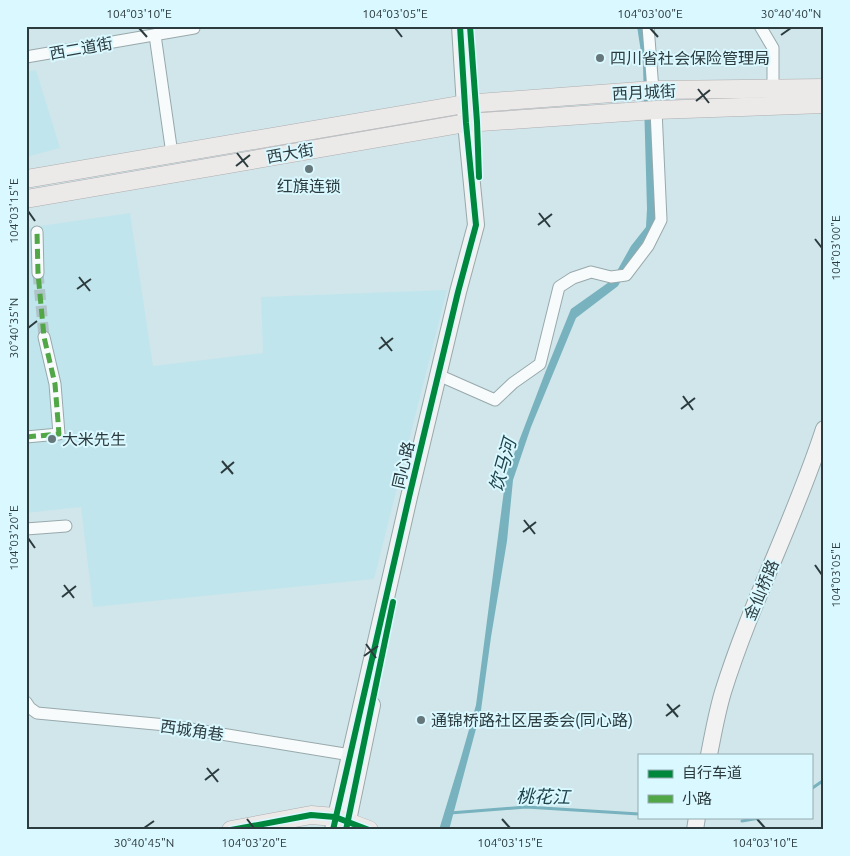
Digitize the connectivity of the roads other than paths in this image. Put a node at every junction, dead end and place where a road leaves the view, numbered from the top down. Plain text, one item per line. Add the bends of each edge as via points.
1 (460, 26) edge
2 (470, 26) edge
3 (648, 26) edge
4 (760, 26) edge
5 (194, 27) edge
6 (155, 35) junction
7 (26, 57) edge
8 (824, 88) edge
9 (774, 89) junction
10 (653, 90) junction
11 (470, 104) junction
12 (824, 104) edge
13 (656, 110) junction
14 (472, 123) junction
15 (172, 154) junction
16 (26, 179) edge
17 (26, 199) edge
18 (37, 232) dead end
19 (38, 273) tunnel mouth
20 (44, 337) tunnel mouth
21 (445, 378) junction
22 (824, 429) edge
23 (26, 437) edge
24 (66, 526) dead end
25 (26, 529) edge
26 (26, 702) edge
27 (709, 754) edge
28 (355, 756) junction
29 (340, 825) edge
30 (232, 830) edge
31 (369, 830) edge

1 - 11 street
2 - 11 street
3 - 10 street
4 - 9 street via 773,48
5 - 6 street, 西二道街
6 - 7 street, 西二道街
6 - 15 street
8 - 9 main road, 西月城街
9 - 10 main road, 西月城街
10 - 11 main road, 西月城街
11 - 14 street, 同心路
11 - 15 main road, 西大街
12 - 13 main road, 西月城街
13 - 14 main road, 西月城街
13 - 21 street via 661,220 648,246 626,275 611,277 590,272 559,287 540,364 513,382 496,400
14 - 17 main road, 西大街
14 - 21 street via 480,231
14 - 28 street, 同心路 via 476,225 411,487
15 - 16 main road, 西大街
18 - 19 street
20 - 23 street via 55,384 59,434
21 - 28 street
22 - 27 street, 金仙桥路 via 746,625 723,693
24 - 25 street
26 - 28 street, 西城角巷 via 37,712 166,725
28 - 29 street
29 - 30 main road via 311,815
29 - 31 main road

